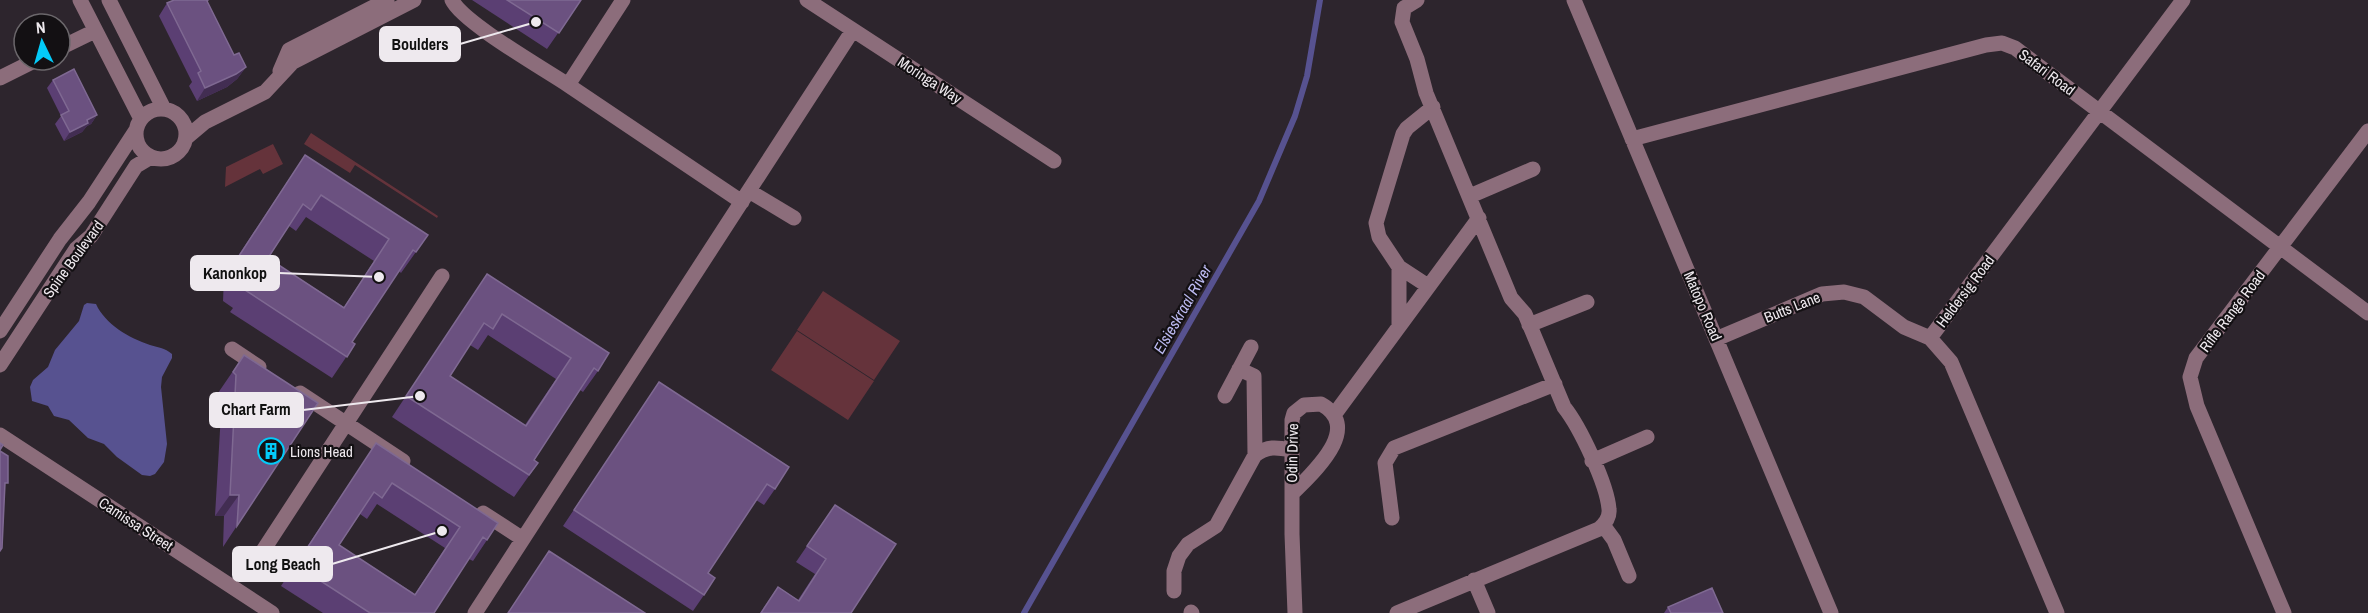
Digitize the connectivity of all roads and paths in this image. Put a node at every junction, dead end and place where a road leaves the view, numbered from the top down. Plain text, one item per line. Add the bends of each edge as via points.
1 (80, 0) edge
2 (109, 0) edge
3 (387, 0) edge
4 (414, 0) edge
5 (452, 0) edge
6 (623, 0) edge
7 (807, 0) edge
8 (1418, 0) edge
9 (1574, 0) edge
10 (2183, 0) edge
11 (854, 30) junction
12 (95, 31) junction
13 (72, 42) edge
14 (278, 76) junction
15 (568, 85) junction
16 (1433, 107) junction
17 (164, 109) junction
18 (2100, 112) junction
19 (181, 118) junction
20 (205, 122) junction
21 (138, 124) junction
22 (2368, 131) edge
23 (186, 138) junction
24 (1632, 139) junction
25 (151, 157) junction
26 (1054, 161) dead end
27 (1533, 168) dead end
28 (746, 196) junction
29 (1470, 196) junction
30 (794, 218) dead end
31 (1479, 218) junction
32 (2281, 247) junction
33 (1399, 267) junction
34 (442, 276) dead end
35 (1428, 286) junction
36 (1587, 302) dead end
37 (2368, 313) edge
38 (1529, 324) junction
39 (1400, 325) junction
40 (0, 331) edge
41 (1930, 338) junction
42 (1716, 339) junction
43 (1251, 347) dead end
44 (232, 349) dead end
45 (0, 365) edge
46 (1239, 369) junction
47 (270, 374) edge
48 (1555, 384) junction
49 (289, 386) edge
50 (1225, 396) dead end
51 (1334, 415) junction
52 (346, 424) junction
53 (0, 435) edge
54 (1647, 437) dead end
55 (1291, 450) junction
56 (1255, 454) junction
57 (1592, 461) junction
58 (415, 468) edge
59 (1292, 494) junction
60 (474, 507) edge
61 (1392, 518) dead end
62 (1603, 525) junction
63 (523, 539) junction
64 (257, 560) dead end
65 (1629, 576) dead end
66 (1474, 580) junction
67 (1174, 591) dead end
68 (272, 613) edge
69 (475, 613) edge
70 (1295, 613) edge
71 (1397, 613) edge
72 (1488, 613) edge
73 (1832, 613) edge
74 (2057, 613) edge
75 (2284, 613) edge

1 - 12 street
2 - 17 street
3 - 14 street via 289,50
4 - 14 street via 293,62
5 - 15 street via 471,21
6 - 15 street
7 - 11 street, Moringa Way
8 - 16 street via 1404,8 1401,17
9 - 24 street, Matopo Road
10 - 18 street, Heldersig Road
11 - 26 street, Moringa Way
11 - 28 street
12 - 13 street
12 - 21 street
14 - 20 street via 265,92
15 - 28 street
16 - 29 street
16 - 33 street via 1403,134 1377,216 1379,237
17 - 19 street
17 - 21 street via 151,111
18 - 24 street, Safari Road via 2015,48 2002,43
18 - 32 street, Safari Road
18 - 41 street, Heldersig Road
19 - 20 street
19 - 23 street
20 - 23 street
21 - 25 street via 137,143
21 - 40 street, Spine Boulevard via 90,202 60,239
22 - 32 street, Rifle Range Road
23 - 25 street via 175,155
24 - 42 street, Matopo Road
25 - 45 street, Spine Boulevard via 136,166
27 - 29 street
28 - 30 street
28 - 63 street
29 - 31 street
31 - 35 street
31 - 38 street via 1511,298
32 - 37 street, Safari Road
32 - 75 street, Rifle Range Road via 2196,358 2190,377 2197,406
33 - 35 street
33 - 39 street
34 - 52 street
35 - 39 street
36 - 38 street
38 - 48 street
39 - 51 street
41 - 42 street, Butts Lane via 1904,327 1864,297 1844,291 1822,294
41 - 74 street, Heldersig Road via 1951,362
42 - 73 street, Matopo Road
43 - 46 street
44 - 47 street
46 - 50 street
46 - 56 street via 1254,376
48 - 57 street
48 - 61 street via 1394,448 1385,463
49 - 52 street
51 - 55 street, Odin Drive via 1315,403 1299,408 1292,420
51 - 59 street, Odin Drive via 1339,425 1334,444
52 - 58 street
52 - 64 street
53 - 68 street, Camissa Street
54 - 57 street
55 - 56 street via 1265,448
55 - 59 street, Odin Drive
56 - 67 street via 1216,526 1188,544 1179,556
57 - 62 street via 1609,508
59 - 70 street, Odin Drive
60 - 63 street
62 - 65 street
62 - 66 street
63 - 69 street
66 - 71 street
66 - 72 street

